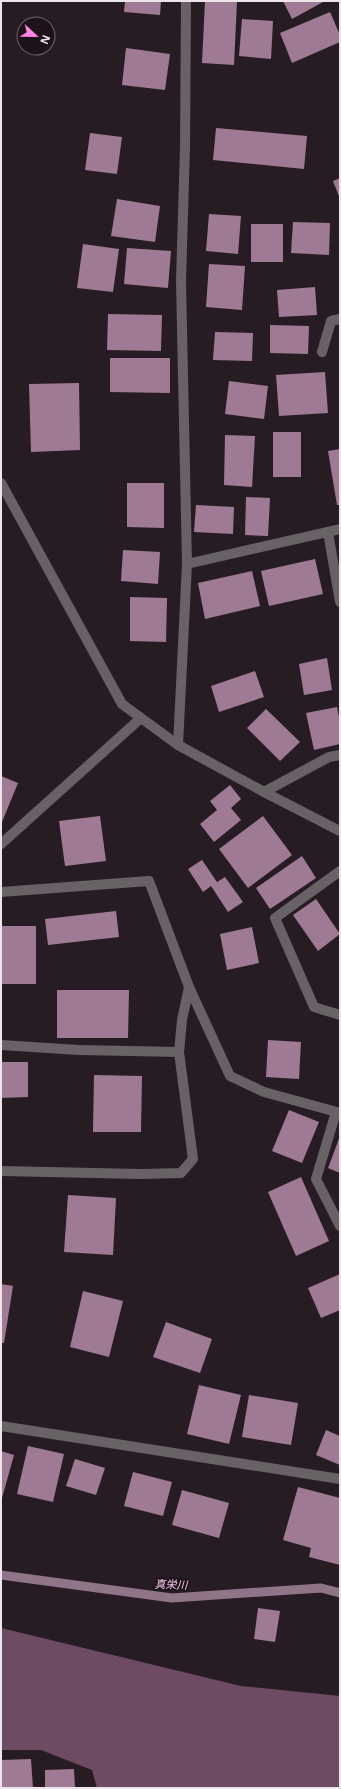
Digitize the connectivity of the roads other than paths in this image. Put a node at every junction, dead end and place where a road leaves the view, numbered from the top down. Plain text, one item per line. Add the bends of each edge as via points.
1 (186, 1) edge
2 (340, 319) edge
3 (322, 352) dead end
4 (1, 483) edge
5 (340, 529) edge
6 (328, 532) junction
7 (187, 564) junction
8 (340, 602) edge
9 (141, 718) junction
10 (178, 745) junction
11 (340, 754) edge
12 (264, 792) junction
13 (340, 831) edge
14 (1, 844) edge
15 (340, 871) edge
16 (1, 892) edge
17 (189, 987) junction
18 (340, 1014) edge
19 (1, 1045) edge
20 (179, 1052) junction
21 (338, 1112) edge
22 (1, 1171) edge
23 (340, 1226) edge
24 (1, 1426) edge
25 (340, 1479) edge

1 - 7 street via 181,281
2 - 3 street via 331,322
4 - 9 street via 122,704
5 - 6 street
6 - 7 street
6 - 8 street
7 - 10 street
9 - 10 street
9 - 14 street
10 - 12 street
11 - 12 street via 328,757
12 - 13 street
15 - 18 street via 275,918 314,1007
16 - 17 street via 148,881
17 - 20 street
17 - 21 street via 230,1076 264,1092
19 - 20 street
20 - 22 street via 193,1159 181,1173
21 - 23 street via 316,1179
24 - 25 street

